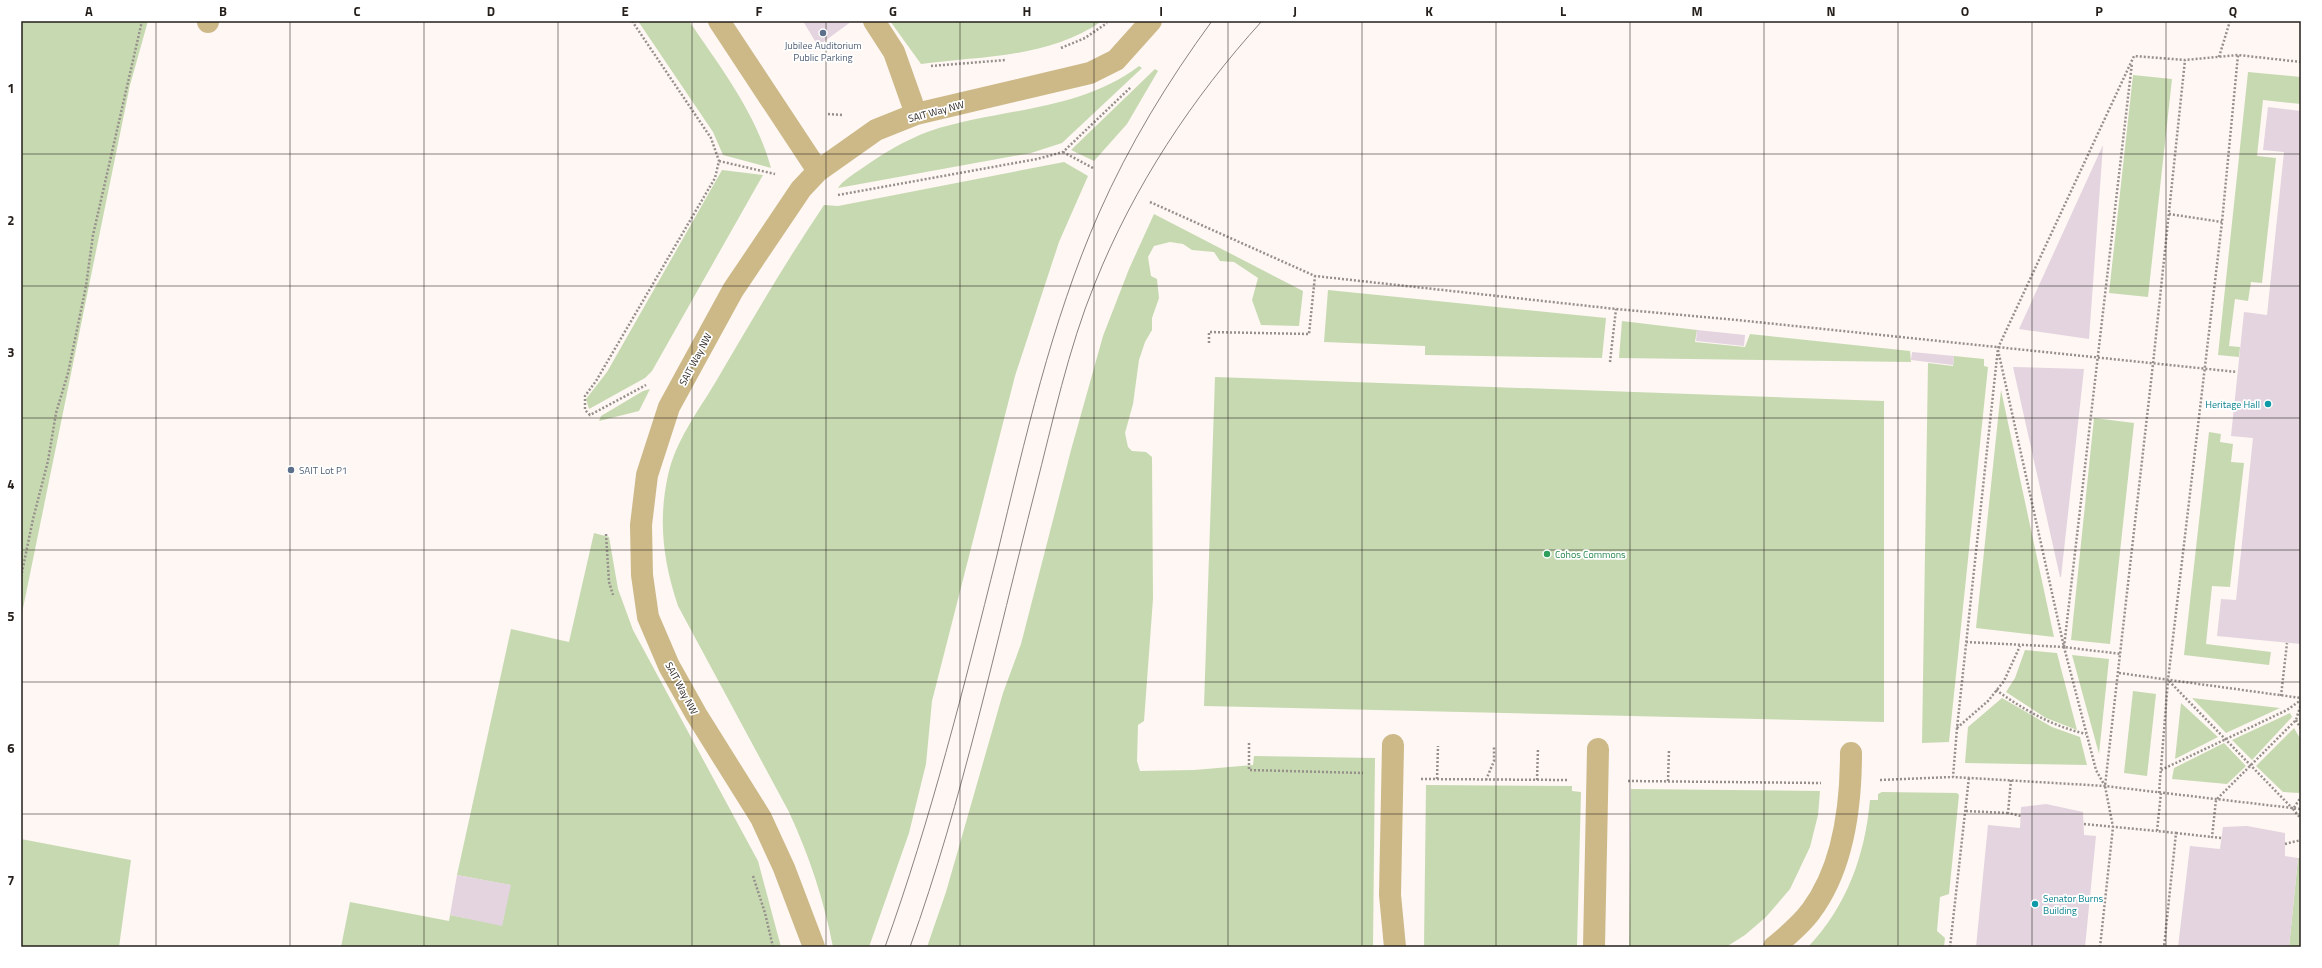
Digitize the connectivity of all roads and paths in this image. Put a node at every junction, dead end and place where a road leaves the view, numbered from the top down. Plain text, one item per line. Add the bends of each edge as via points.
1 (142, 21) edge
2 (632, 21) edge
3 (719, 21) edge
4 (874, 21) edge
5 (1109, 21) edge
6 (1151, 21) edge
7 (2230, 21) edge
8 (1053, 50) dead end
9 (2238, 55) junction
10 (2134, 56) junction
11 (2219, 56) junction
12 (1011, 60) dead end
13 (2184, 60) junction
14 (2301, 62) edge
15 (925, 66) dead end
16 (1133, 85) dead end
17 (848, 113) dead end
18 (828, 114) dead end
19 (916, 114) junction
20 (1063, 152) junction
21 (719, 161) junction
22 (1093, 168) dead end
23 (818, 171) junction
24 (775, 173) dead end
25 (831, 196) dead end
26 (1150, 202) dead end
27 (2169, 214) junction
28 (2222, 222) junction
29 (1315, 276) junction
30 (1616, 309) junction
31 (1209, 343) dead end
32 (1998, 348) junction
33 (2097, 358) junction
34 (1610, 362) dead end
35 (2153, 364) junction
36 (2204, 369) junction
37 (2237, 372) dead end
38 (590, 414) dead end
39 (21, 577) edge
40 (1966, 642) junction
41 (2287, 643) dead end
42 (2020, 646) junction
43 (2064, 647) junction
44 (2121, 654) junction
45 (2119, 673) junction
46 (2168, 680) junction
47 (1996, 690) junction
48 (2281, 696) junction
49 (2301, 699) edge
50 (2301, 704) edge
51 (2296, 720) junction
52 (1957, 728) junction
53 (2301, 729) edge
54 (2086, 734) junction
55 (2225, 738) junction
56 (1249, 743) dead end
57 (1393, 746) dead end
58 (1438, 746) dead end
59 (1494, 747) dead end
60 (1538, 748) dead end
61 (1598, 749) dead end
62 (1669, 750) dead end
63 (1851, 753) dead end
64 (2252, 765) junction
65 (2160, 770) junction
66 (1369, 773) dead end
67 (1953, 777) junction
68 (1969, 777) junction
69 (1420, 779) dead end
70 (1437, 779) junction
71 (1486, 780) junction
72 (1537, 780) junction
73 (1576, 780) dead end
74 (1884, 780) dead end
75 (2011, 780) junction
76 (1625, 781) dead end
77 (1668, 781) junction
78 (1825, 783) dead end
79 (2105, 786) junction
80 (2160, 793) junction
81 (2301, 797) edge
82 (2216, 800) junction
83 (2293, 809) junction
84 (2301, 809) edge
85 (1966, 811) junction
86 (2008, 813) junction
87 (2021, 816) dead end
88 (2301, 819) edge
89 (2084, 824) dead end
90 (2113, 827) junction
91 (2157, 831) junction
92 (2176, 833) junction
93 (2212, 837) junction
94 (2221, 838) dead end
95 (2301, 840) edge
96 (2285, 844) dead end
97 (800, 910) junction
98 (798, 947) edge
99 (814, 947) edge
100 (1394, 947) edge
101 (1594, 947) edge
102 (1774, 947) edge
103 (1950, 947) edge
104 (2100, 947) edge
105 (2164, 947) edge

1 - 39 path via 93,235 86,286 68,372 56,413 48,461
2 - 21 path via 711,138
3 - 23 street
4 - 19 street via 894,52
5 - 8 path via 1085,38
6 - 19 street, SAIT Way NW via 1116,60 1090,73
7 - 11 path
9 - 11 path
9 - 14 path
9 - 28 path
10 - 13 path
10 - 32 path
10 - 33 path
11 - 13 path
12 - 15 path
13 - 27 path
16 - 20 path
17 - 18 path via 841,116
19 - 23 street, SAIT Way NW via 876,130
20 - 22 path
20 - 25 path
21 - 24 path
21 - 38 path via 715,178 585,396 583,404
23 - 97 street, SAIT Way NW via 801,189 732,290 669,407 647,474 641,525 642,575 648,618 669,666 760,818
26 - 29 path
27 - 28 path
27 - 35 path
28 - 36 path
29 - 30 path
29 - 31 path via 1309,334 1209,332
30 - 32 path
30 - 34 path
32 - 33 path
32 - 40 path
32 - 43 path
33 - 35 path
33 - 43 path
35 - 36 path
35 - 44 path
36 - 37 path
36 - 46 path
40 - 42 path
40 - 52 path
41 - 48 path
42 - 43 path
42 - 47 path via 2004,681
43 - 44 path
43 - 54 path
44 - 45 path
45 - 46 path
45 - 79 path
46 - 48 path
46 - 55 path
46 - 65 path
47 - 52 path via 1988,701
47 - 54 path via 2041,719
48 - 49 path
49 - 55 path via 2287,710
50 - 51 path
51 - 53 path
51 - 64 path
52 - 67 path
54 - 79 path via 2096,770
55 - 64 path
55 - 65 path
56 - 66 path via 1249,770
57 - 100 street via 1390,895
58 - 70 path
59 - 71 path via 1494,761
60 - 72 path
61 - 101 street
62 - 77 path
63 - 102 street via 1851,781 1845,828 1831,877 1811,910
64 - 82 path
64 - 83 path
65 - 80 path
67 - 68 path
67 - 74 path
68 - 75 path
68 - 85 path
69 - 70 path
70 - 71 path
71 - 72 path
72 - 73 path
75 - 79 path
75 - 86 path
76 - 77 path
77 - 78 path
79 - 80 path
79 - 90 path
80 - 82 path
80 - 91 path
81 - 83 path
82 - 83 path
82 - 93 path
83 - 84 path
83 - 88 path
85 - 86 path
85 - 103 path
86 - 87 path
89 - 90 path
90 - 91 path
90 - 104 path
91 - 92 path
92 - 93 path
92 - 105 path
93 - 94 path
95 - 96 path
97 - 98 street
97 - 99 street, SAIT Way NW

